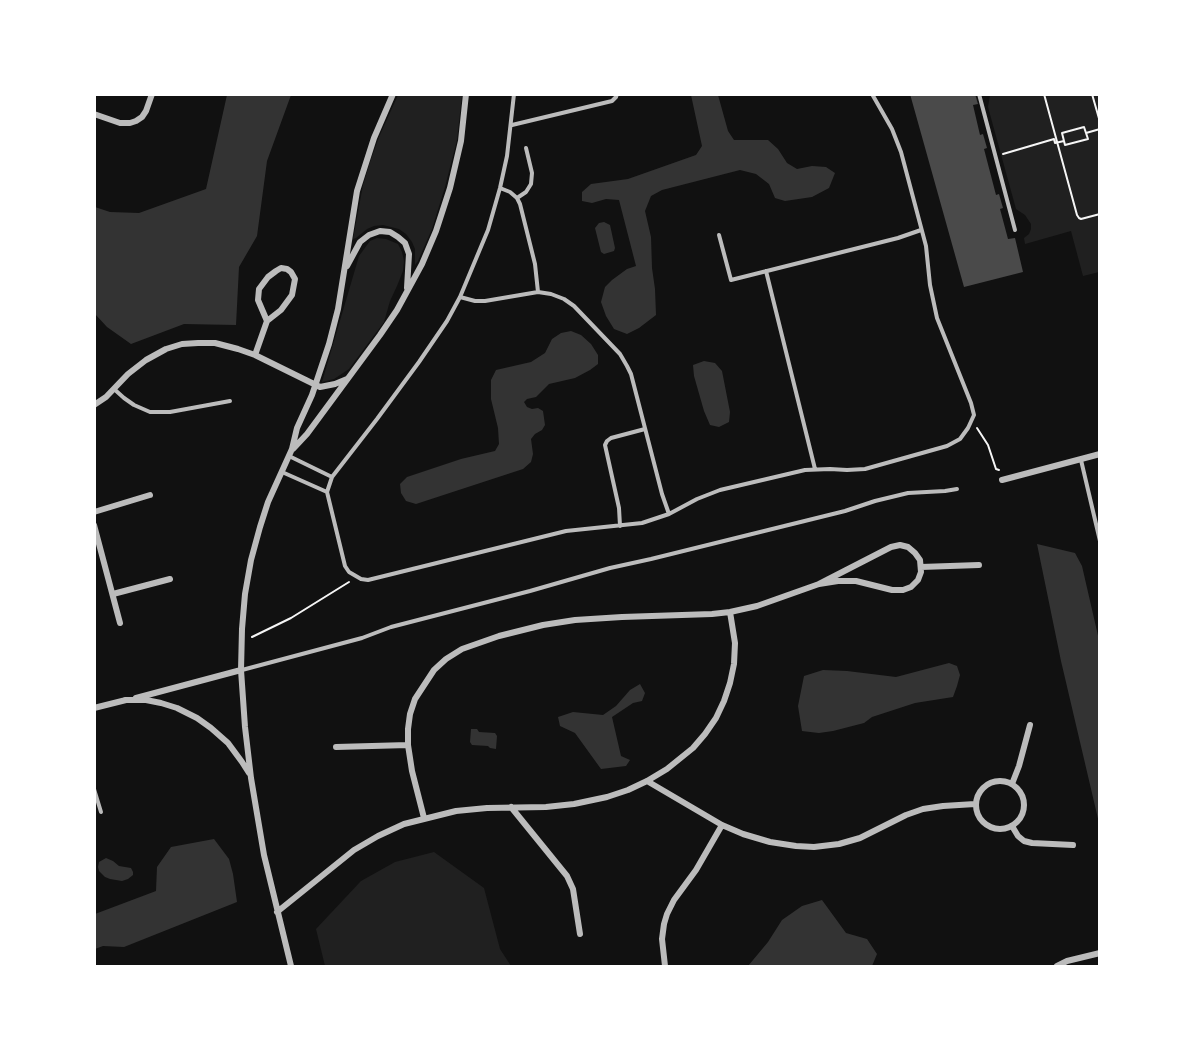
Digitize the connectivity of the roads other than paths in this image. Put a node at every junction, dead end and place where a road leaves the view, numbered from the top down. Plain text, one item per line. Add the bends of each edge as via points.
1 (152, 94) edge
2 (393, 94) edge
3 (466, 94) edge
4 (514, 94) edge
5 (617, 94) edge
6 (872, 94) edge
7 (979, 94) edge
8 (94, 114) edge
9 (512, 125) junction
10 (526, 148) dead end
11 (500, 188) junction
12 (517, 198) junction
13 (921, 230) junction
14 (1015, 230) dead end
15 (719, 236) dead end
16 (766, 271) junction
17 (344, 273) junction
18 (407, 292) junction
19 (538, 292) junction
20 (460, 297) junction
21 (267, 321) junction
22 (255, 355) junction
23 (347, 378) junction
24 (316, 386) junction
25 (114, 389) junction
26 (230, 401) dead end
27 (94, 405) edge
28 (645, 429) junction
29 (290, 453) junction
30 (1100, 454) edge
31 (1080, 460) junction
32 (815, 469) junction
33 (281, 471) junction
34 (1003, 476) road end
35 (332, 477) junction
36 (957, 489) dead end
37 (327, 492) junction
38 (150, 495) dead end
39 (94, 512) edge
40 (669, 514) junction
41 (94, 525) edge
42 (620, 526) junction
43 (1100, 541) edge
44 (979, 565) dead end
45 (921, 567) junction
46 (170, 579) dead end
47 (819, 584) junction
48 (113, 594) junction
49 (730, 612) junction
50 (120, 623) dead end
51 (241, 670) junction
52 (125, 700) junction
53 (94, 708) edge
54 (1030, 725) dead end
55 (408, 745) junction
56 (336, 747) dead end
57 (251, 778) junction
58 (647, 781) junction
59 (1012, 784) junction
60 (94, 789) edge
61 (975, 804) junction
62 (511, 807) junction
63 (101, 812) dead end
64 (424, 818) junction
65 (722, 825) junction
66 (1012, 826) junction
67 (1072, 845) dead end
68 (277, 912) junction
69 (580, 934) dead end
70 (1100, 953) edge
71 (291, 966) edge
72 (665, 966) edge
73 (1057, 966) edge

1 - 8 street via 146,111 136,121 120,123
2 - 17 street via 357,191
3 - 18 street via 450,188 427,253
4 - 9 lane
5 - 9 lane via 612,101
6 - 13 lane via 901,152
7 - 14 lane
9 - 11 lane
10 - 12 lane via 531,184
11 - 12 lane
11 - 20 lane via 488,230
12 - 19 lane via 535,264
13 - 16 lane
13 - 32 lane via 937,318 969,396 972,420 960,440 947,446 865,469
15 - 16 lane via 731,280
16 - 32 lane
17 - 18 street via 360,242 380,231 390,232 405,243 409,254
17 - 24 street via 330,344
18 - 23 street
19 - 20 lane via 484,301
19 - 28 lane via 557,296 574,306 620,354 631,374
20 - 35 lane via 419,362
21 - 21 street via 258,300 259,289 276,271 287,269 295,279 292,295 282,310
21 - 22 street
22 - 24 street
22 - 25 street via 215,343 182,344 146,360
23 - 24 street
23 - 29 street
24 - 29 street
25 - 26 lane via 150,412
25 - 27 street
28 - 40 lane
28 - 42 lane via 611,438 605,445
29 - 33 street
29 - 35 lane
30 - 31 street
31 - 34 street
31 - 43 lane
32 - 40 lane via 720,490
33 - 37 lane
33 - 51 street via 251,560
35 - 37 lane
36 - 51 lane via 908,493 875,501 610,568
37 - 42 lane via 345,566 357,577 368,580 566,531
38 - 39 street
40 - 42 lane
41 - 48 street
44 - 45 street
45 - 47 street via 918,580 903,590 856,581
45 - 47 street via 915,553 900,545
46 - 48 street
47 - 49 street
48 - 50 street
49 - 55 street via 575,620 470,645 446,659 424,683 410,714
49 - 58 street via 734,664 716,718 693,748
51 - 52 street
51 - 57 street
52 - 53 street
52 - 57 street via 161,703 197,717 228,743
54 - 59 street
55 - 56 street
55 - 64 street
57 - 68 street
58 - 62 street via 574,804
58 - 65 street
59 - 61 street via 987,784
59 - 66 street via 1022,794 1024,803 1023,813
60 - 63 lane
61 - 65 street via 923,809 860,838 814,847 770,842
61 - 66 street via 987,826
62 - 64 street
62 - 69 street via 567,876 573,889
64 - 68 street via 354,850
65 - 72 street via 667,914 662,939
66 - 67 street via 1024,841
68 - 71 street
70 - 73 street

